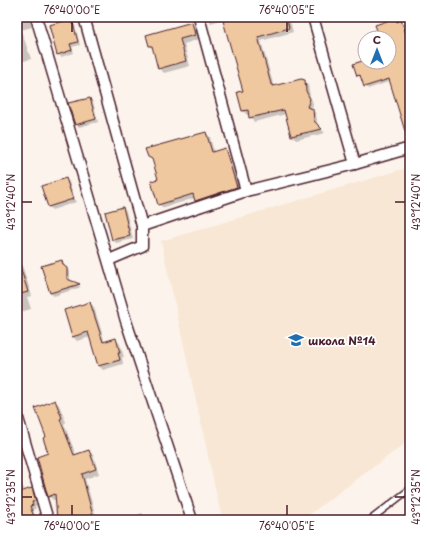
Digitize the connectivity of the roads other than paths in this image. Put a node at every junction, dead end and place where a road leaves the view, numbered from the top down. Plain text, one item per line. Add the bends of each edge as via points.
1 (36, 17) edge
2 (84, 17) edge
3 (199, 17) edge
4 (313, 17) edge
5 (410, 148) edge
6 (355, 164) junction
7 (246, 191) junction
8 (142, 226) junction
9 (108, 260) junction
10 (17, 415) edge
11 (410, 489) edge
12 (48, 520) edge
13 (192, 520) edge
14 (370, 520) edge

1 - 9 street
2 - 8 street
3 - 7 street
4 - 6 street
5 - 6 street
6 - 7 street
7 - 8 street
8 - 9 street via 142,246
9 - 13 street
10 - 12 street
11 - 14 lane

